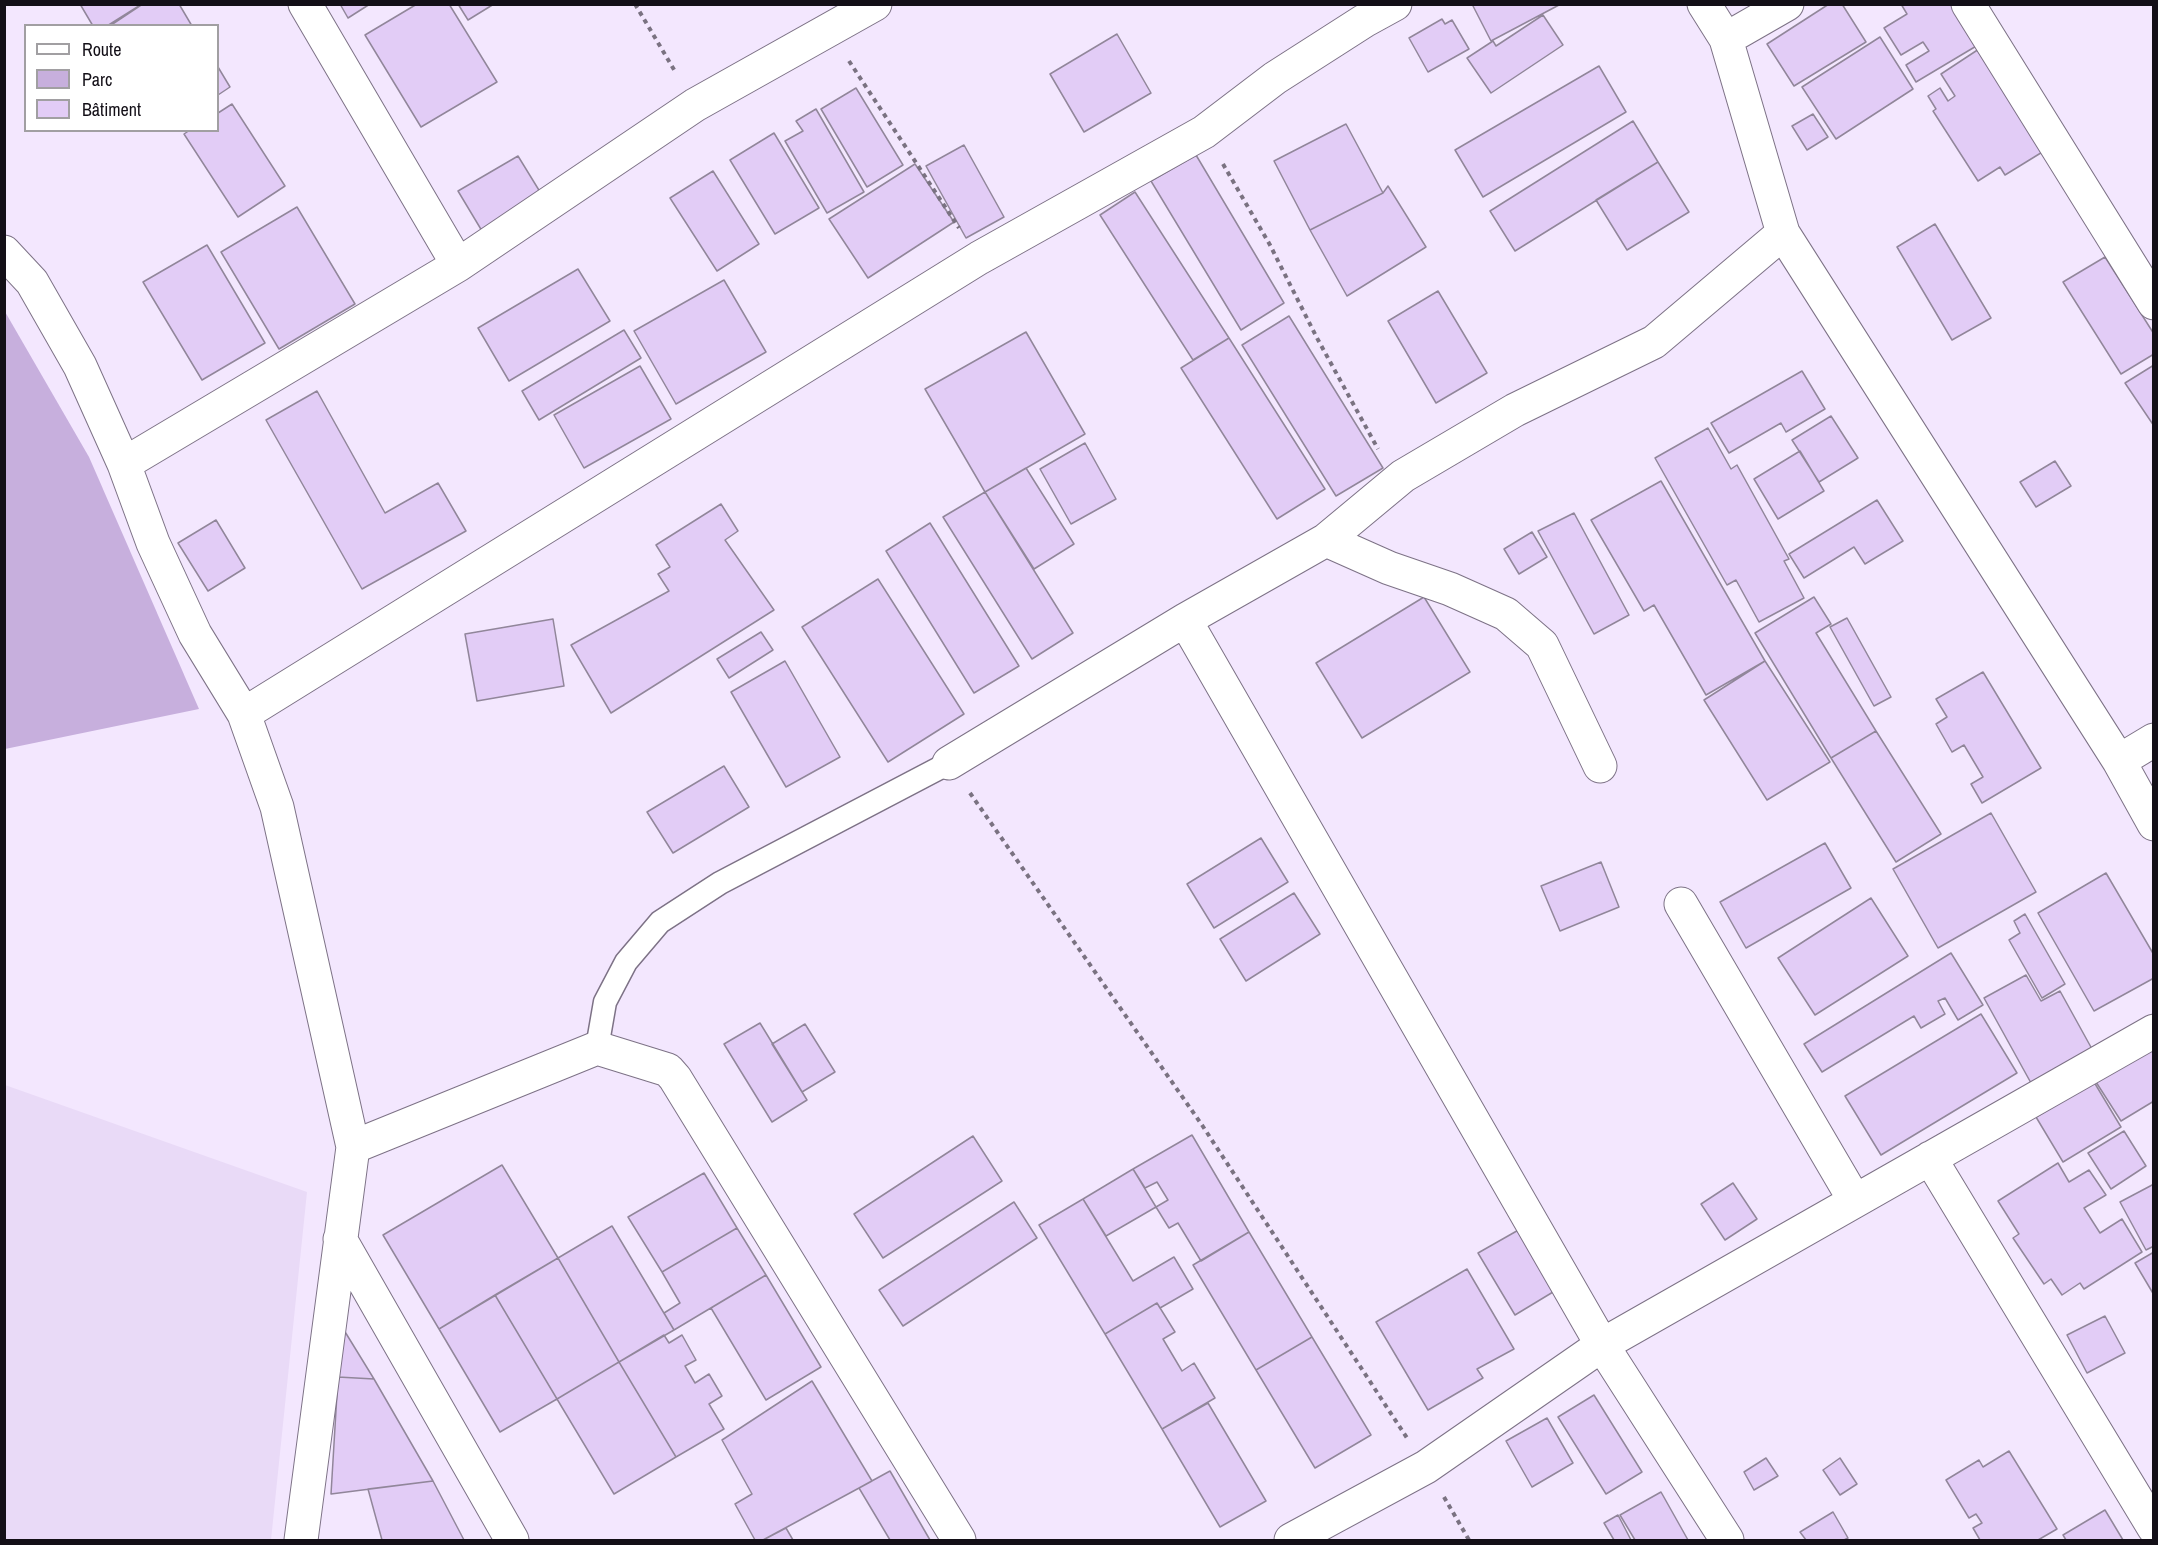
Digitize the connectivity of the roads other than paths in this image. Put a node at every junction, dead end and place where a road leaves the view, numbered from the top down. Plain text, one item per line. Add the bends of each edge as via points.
1 (305, 4) edge
2 (875, 4) edge
3 (1395, 4) edge
4 (1704, 4) edge
5 (1787, 4) edge
6 (1968, 4) edge
7 (1726, 39) junction
8 (1783, 233) junction
9 (4, 252) edge
10 (458, 265) junction
11 (2154, 303) edge
12 (124, 464) junction
13 (1326, 540) junction
14 (1185, 620) junction
15 (244, 714) junction
16 (2154, 740) edge
17 (2119, 761) junction
18 (949, 763) joint
19 (1600, 766) dead end
20 (2154, 824) edge
21 (1681, 904) dead end
22 (2154, 1031) edge
23 (597, 1048) junction
24 (353, 1147) junction
25 (1930, 1158) junction
26 (1855, 1201) junction
27 (340, 1239) junction
28 (1602, 1345) junction
29 (2154, 1528) edge
30 (301, 1540) edge
31 (512, 1540) edge
32 (959, 1540) edge
33 (1291, 1540) edge
34 (1727, 1540) edge

1 - 10 street
2 - 10 street via 695,105
3 - 15 street via 1275,78 1204,132 979,258
4 - 7 street
5 - 7 street
6 - 11 street
7 - 8 street
8 - 13 street via 1654,342 1515,410 1403,476
8 - 17 street
9 - 12 street via 32,282 75,357
10 - 12 street
12 - 15 street via 153,543 195,634
13 - 14 street
13 - 19 street via 1506,614 1542,645
14 - 18 street
14 - 28 street
15 - 24 street via 277,807
16 - 17 street
17 - 20 street
18 - 23 lane via 720,883 660,922 626,962 605,1002
21 - 26 street
22 - 25 street
23 - 24 street
23 - 32 street via 668,1070 675,1078
24 - 27 street
25 - 26 street
25 - 29 street
26 - 28 street
27 - 30 street
27 - 31 street
28 - 33 street via 1426,1467
28 - 34 street

